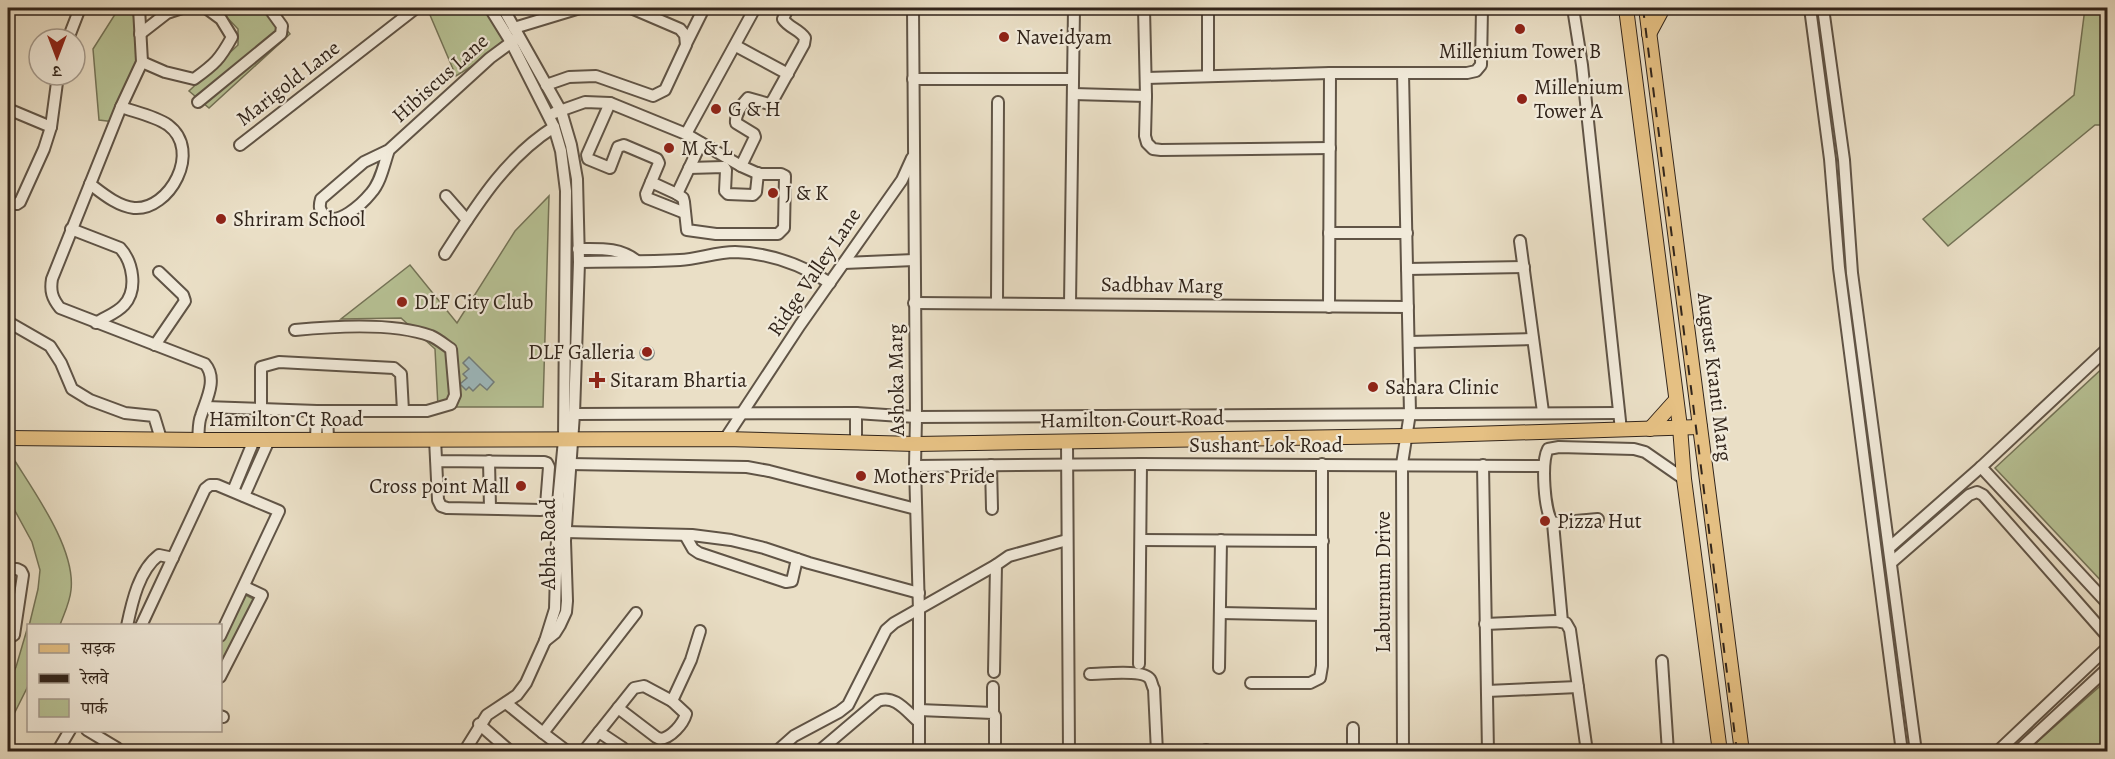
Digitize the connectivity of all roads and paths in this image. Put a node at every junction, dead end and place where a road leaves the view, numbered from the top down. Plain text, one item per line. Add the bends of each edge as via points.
1 (80, 8) edge
2 (139, 8) edge
3 (182, 8) edge
4 (206, 8) edge
5 (269, 8) edge
6 (416, 8) edge
7 (490, 8) edge
8 (503, 8) edge
9 (580, 8) edge
10 (631, 8) edge
11 (704, 8) edge
12 (755, 8) edge
13 (788, 8) edge
14 (912, 8) edge
15 (1074, 8) edge
16 (1144, 8) edge
17 (1208, 8) edge
18 (1482, 8) edge
19 (1573, 8) edge
20 (1626, 8) edge
21 (1646, 8) edge
22 (1663, 8) edge
23 (1810, 8) edge
24 (1823, 8) edge
25 (73, 27) edge
26 (140, 34) junction
27 (1649, 34) junction
28 (515, 35) junction
29 (686, 45) junction
30 (736, 46) junction
31 (142, 62) junction
32 (1330, 73) junction
33 (1404, 73) junction
34 (788, 74) junction
35 (1208, 75) junction
36 (1146, 78) junction
37 (913, 79) junction
38 (1073, 79) junction
39 (546, 85) junction
40 (56, 87) edge
41 (1073, 94) junction
42 (1146, 96) junction
43 (198, 102) dead end
44 (998, 102) dead end
45 (610, 103) junction
46 (121, 107) junction
47 (10, 110) edge
48 (562, 114) junction
49 (8, 121) edge
50 (551, 121) junction
51 (51, 127) junction
52 (686, 134) junction
53 (701, 143) junction
54 (240, 145) dead end
55 (1330, 148) junction
56 (389, 150) junction
57 (914, 152) junction
58 (741, 166) junction
59 (689, 168) junction
60 (758, 173) junction
61 (651, 182) junction
62 (90, 183) junction
63 (677, 194) junction
64 (446, 196) dead end
65 (8, 203) edge
66 (685, 213) junction
67 (466, 220) junction
68 (71, 230) junction
69 (1329, 233) junction
70 (1407, 233) junction
71 (1520, 241) dead end
72 (578, 249) junction
73 (445, 254) dead end
74 (914, 260) junction
75 (637, 261) junction
76 (579, 262) junction
77 (844, 262) junction
78 (1524, 267) junction
79 (1407, 269) junction
80 (159, 272) dead end
81 (830, 283) junction
82 (914, 303) junction
83 (997, 303) junction
84 (1070, 304) junction
85 (1329, 307) junction
86 (1408, 307) junction
87 (10, 323) dead end
88 (96, 323) junction
89 (295, 330) dead end
90 (1533, 339) junction
91 (1409, 342) junction
92 (155, 345) junction
93 (2108, 348) edge
94 (1676, 400) junction
95 (206, 407) junction
96 (261, 410) junction
97 (322, 411) junction
98 (403, 411) junction
99 (743, 412) junction
100 (1543, 412) junction
101 (856, 413) junction
102 (1410, 413) junction
103 (1619, 413) junction
104 (574, 414) junction
105 (916, 417) junction
106 (1700, 427) junction
107 (1680, 428) junction
108 (1650, 429) junction
109 (1621, 430) junction
110 (1406, 436) junction
111 (8, 438) edge
112 (161, 439) junction
113 (435, 439) junction
114 (725, 439) junction
115 (201, 440) junction
116 (254, 440) junction
117 (269, 440) junction
118 (322, 440) junction
119 (568, 440) junction
120 (1067, 441) junction
121 (856, 443) junction
122 (916, 444) junction
123 (436, 461) junction
124 (489, 461) junction
125 (569, 464) junction
126 (1141, 464) junction
127 (1322, 464) junction
128 (991, 465) junction
129 (1067, 465) junction
130 (1402, 465) junction
131 (1483, 465) junction
132 (915, 466) junction
133 (1544, 466) junction
134 (1981, 467) junction
135 (1684, 479) junction
136 (233, 491) junction
137 (244, 496) junction
138 (552, 502) junction
139 (490, 508) junction
140 (916, 509) junction
141 (992, 509) dead end
142 (1598, 519) dead end
143 (1553, 523) junction
144 (565, 532) junction
145 (685, 535) junction
146 (1067, 540) junction
147 (1141, 540) junction
148 (1221, 540) junction
149 (1323, 541) junction
150 (1890, 547) junction
151 (173, 558) junction
152 (797, 559) junction
153 (1892, 562) junction
154 (996, 565) junction
155 (8, 569) edge
156 (245, 587) junction
157 (919, 593) junction
158 (2108, 604) edge
159 (919, 611) junction
160 (636, 613) dead end
161 (1220, 613) junction
162 (1323, 615) junction
163 (1562, 622) junction
164 (129, 624) edge
165 (142, 624) edge
166 (1485, 624) junction
167 (700, 631) dead end
168 (222, 632) edge
169 (2108, 636) edge
170 (8, 638) edge
171 (545, 641) junction
172 (2108, 647) edge
173 (1662, 661) dead end
174 (1139, 664) dead end
175 (1219, 668) dead end
176 (2108, 668) edge
177 (994, 672) dead end
178 (222, 673) edge
179 (1090, 674) dead end
180 (1251, 683) dead end
181 (993, 687) dead end
182 (1578, 687) junction
183 (1486, 691) junction
184 (672, 700) junction
185 (506, 703) junction
186 (618, 708) junction
187 (919, 710) junction
188 (993, 712) junction
189 (919, 722) junction
190 (479, 724) junction
191 (1353, 729) dead end
192 (69, 732) edge
193 (90, 732) edge
194 (599, 732) junction
195 (543, 733) junction
196 (623, 748) dead end
197 (57, 752) edge
198 (118, 752) edge
199 (464, 752) edge
200 (511, 752) edge
201 (568, 752) edge
202 (583, 752) edge
203 (776, 752) edge
204 (819, 752) edge
205 (919, 752) edge
206 (995, 752) edge
207 (1069, 752) edge
208 (1157, 752) edge
209 (1353, 752) edge
210 (1403, 752) edge
211 (1488, 752) edge
212 (1587, 752) edge
213 (1668, 752) edge
214 (1720, 752) edge
215 (1742, 752) edge
216 (1902, 752) edge
217 (1916, 752) edge
218 (1997, 752) edge
219 (2017, 752) edge

1 - 25 street
2 - 26 street
3 - 26 street via 167,13
4 - 31 street via 221,19 232,37 214,65 194,79
5 - 43 street via 282,26 281,34
6 - 54 street, Marigold Lane
7 - 28 street
8 - 28 street
9 - 28 street
10 - 29 street via 680,30
11 - 29 street
12 - 30 street
13 - 34 street via 783,19 805,38
14 - 37 street, Ashoka Marg
15 - 38 street
16 - 36 street
17 - 35 street
18 - 33 street via 1481,65 1476,71
19 - 103 street
20 - 94 main road, August Kranti Marg
21 - 27 main road, August Kranti Marg
22 - 27 main road
23 - 216 street via 1830,159 1839,268
24 - 150 street via 1844,160 1852,273
26 - 31 street
27 - 106 main road, August Kranti Marg
28 - 39 street
28 - 50 street
28 - 56 street, Hibiscus Lane
29 - 39 street via 666,90 653,96 596,76 569,77
30 - 34 street
30 - 52 street
31 - 46 street
32 - 33 street
32 - 35 street
32 - 55 street
33 - 70 street, Laburnum Drive
34 - 58 street via 769,104 747,98 744,102 736,123 755,137
35 - 36 street
36 - 42 street
37 - 38 street
37 - 57 street, Ashoka Marg
38 - 41 street
39 - 48 street
40 - 51 street
41 - 42 street
41 - 84 street
42 - 55 street via 1145,136 1153,149
44 - 83 street
45 - 48 street via 585,102
45 - 52 street
45 - 61 street via 587,157 610,168 618,147 624,145 659,161
46 - 62 street
46 - 62 street via 168,125 179,136 183,166 164,195 146,207 118,203
47 - 49 street
47 - 51 street
48 - 50 street
48 - 72 street via 577,179
50 - 67 street via 504,168
50 - 119 street via 561,151 566,191
51 - 65 street via 20,202
52 - 53 street
53 - 58 street
53 - 59 street
55 - 69 street
56 - 56 street, Hibiscus Lane via 369,195 340,219 327,218 320,211 321,199 364,162
57 - 74 street, Ashoka Marg
57 - 77 street, Ridge Valley Lane via 902,180
58 - 60 street
59 - 60 street via 724,167 728,194 753,195
59 - 63 street
60 - 66 street via 785,176 782,232 692,232 687,230
61 - 63 street
61 - 66 street via 647,198
62 - 68 street
63 - 66 street via 683,198
64 - 67 street
67 - 73 street
68 - 88 street via 52,279 52,299 60,308
68 - 88 street via 120,248 131,271 132,287 125,305
69 - 70 street
69 - 85 street
70 - 79 street, Laburnum Drive
71 - 78 street
72 - 75 street via 616,249
72 - 76 street
74 - 77 street
74 - 82 street, Ashoka Marg
75 - 76 street
75 - 81 street via 684,260 733,252 752,254 802,266
76 - 104 street
77 - 81 street, Ridge Valley Lane
78 - 79 street
78 - 90 street
79 - 86 street, Laburnum Drive
80 - 92 street via 183,295 184,301
81 - 99 street, Ridge Valley Lane
82 - 83 street, Sadbhav Marg
82 - 105 street, Ashoka Marg
83 - 84 street, Sadbhav Marg
84 - 85 street, Sadbhav Marg
85 - 86 street, Sadbhav Marg
86 - 91 street, Laburnum Drive
87 - 112 street via 50,346 72,389 125,413 154,416
88 - 92 street
89 - 98 street via 404,329 434,337 451,349 451,404 427,411
90 - 91 street
90 - 100 street
91 - 102 street, Laburnum Drive
92 - 95 street via 205,364 210,370
93 - 134 street
94 - 107 main road, August Kranti Marg
94 - 108 main road
95 - 96 street
95 - 115 street via 201,416
96 - 97 street
96 - 98 street via 261,367 279,362 394,368 401,374
97 - 98 street
97 - 118 street
99 - 101 street
99 - 104 street
99 - 114 street, Ridge Valley Lane
100 - 102 street
100 - 103 street
101 - 105 street
101 - 121 street
102 - 105 street
102 - 110 street, Laburnum Drive
103 - 109 street
104 - 119 street
105 - 122 street, Ashoka Marg
106 - 107 main road, Hamilton Court Road
106 - 215 main road, August Kranti Marg
107 - 108 main road, Hamilton Court Road
107 - 135 main road, August Kranti Marg
108 - 109 main road, Hamilton Court Road
109 - 110 main road, Hamilton Court Road
110 - 120 main road, Hamilton Court Road
110 - 130 street, Laburnum Drive
111 - 112 main road, Hamilton Ct Road
112 - 115 main road, Hamilton Ct Road
113 - 118 main road, Hamilton Ct Road
113 - 119 main road, Hamilton Ct Road
113 - 123 street
114 - 119 main road, Hamilton Court Road
114 - 121 main road, Hamilton Court Road
115 - 116 main road, Hamilton Ct Road
116 - 117 main road, Hamilton Ct Road
116 - 136 street
117 - 118 main road, Hamilton Ct Road
117 - 137 street
119 - 125 street, Abha Road
119 - 138 street, Abha Road
120 - 122 main road, Hamilton Court Road
120 - 129 street
121 - 122 main road, Hamilton Court Road
122 - 132 street, Ashoka Marg
123 - 124 street
123 - 139 street via 441,506
124 - 138 street via 547,463
124 - 139 street
125 - 140 street via 747,467
125 - 144 street, Abha Road
126 - 127 street, Sushant Lok Road
126 - 129 street, Sushant Lok Road
126 - 147 street
127 - 130 street, Sushant Lok Road
127 - 149 street
128 - 129 street, Sushant Lok Road
128 - 132 street, Sushant Lok Road
128 - 141 street
129 - 146 street
130 - 131 street, Sushant Lok Road
130 - 210 street, Laburnum Drive
131 - 133 street, Sushant Lok Road
131 - 166 street
132 - 140 street, Ashoka Marg
133 - 135 street via 1548,449 1634,449 1654,457
133 - 143 street via 1548,517
134 - 150 street
134 - 158 street
135 - 214 main road, August Kranti Marg
136 - 137 street
136 - 151 street via 217,485 205,489
137 - 156 street via 279,511
138 - 139 street via 541,510
138 - 171 street, Abha Road via 555,609
140 - 157 street, Ashoka Marg
142 - 143 street
143 - 163 street
144 - 145 street
144 - 171 street, Abha Road via 566,612 555,633
145 - 152 street via 731,540
145 - 152 street via 699,553 786,582 792,581
146 - 154 street via 1009,556
146 - 207 street
147 - 148 street
147 - 174 street
148 - 149 street
148 - 161 street
149 - 162 street
150 - 153 street
151 - 164 street via 159,555 152,560 140,584
151 - 165 street
152 - 157 street
153 - 169 street via 1977,492
153 - 217 street
154 - 159 street
154 - 177 street
155 - 170 street via 17,569 23,575 14,635
156 - 168 street
156 - 178 street via 262,595
157 - 159 street, Ashoka Marg
159 - 187 street, Ashoka Marg
159 - 203 street via 886,630 848,705 794,736
160 - 195 street
161 - 162 street
161 - 175 street
162 - 180 street via 1320,678 1310,683
163 - 166 street
163 - 182 street via 1570,630
166 - 183 street
167 - 184 street
171 - 185 street, Abha Road via 526,683
172 - 218 street
173 - 213 street
176 - 219 street
179 - 208 street via 1135,674 1150,679 1154,689
181 - 188 street
182 - 183 street
182 - 212 street
183 - 211 street
184 - 186 street via 639,686
184 - 186 street via 686,714 664,739
185 - 190 street, Abha Road
185 - 195 street
186 - 194 street
187 - 188 street
187 - 189 street, Ashoka Marg
188 - 206 street
189 - 204 street via 893,699 885,698
189 - 205 street, Ashoka Marg
190 - 199 street, Abha Road
190 - 200 street
191 - 209 street
192 - 197 street
193 - 198 street
194 - 196 street
194 - 202 street
195 - 201 street

